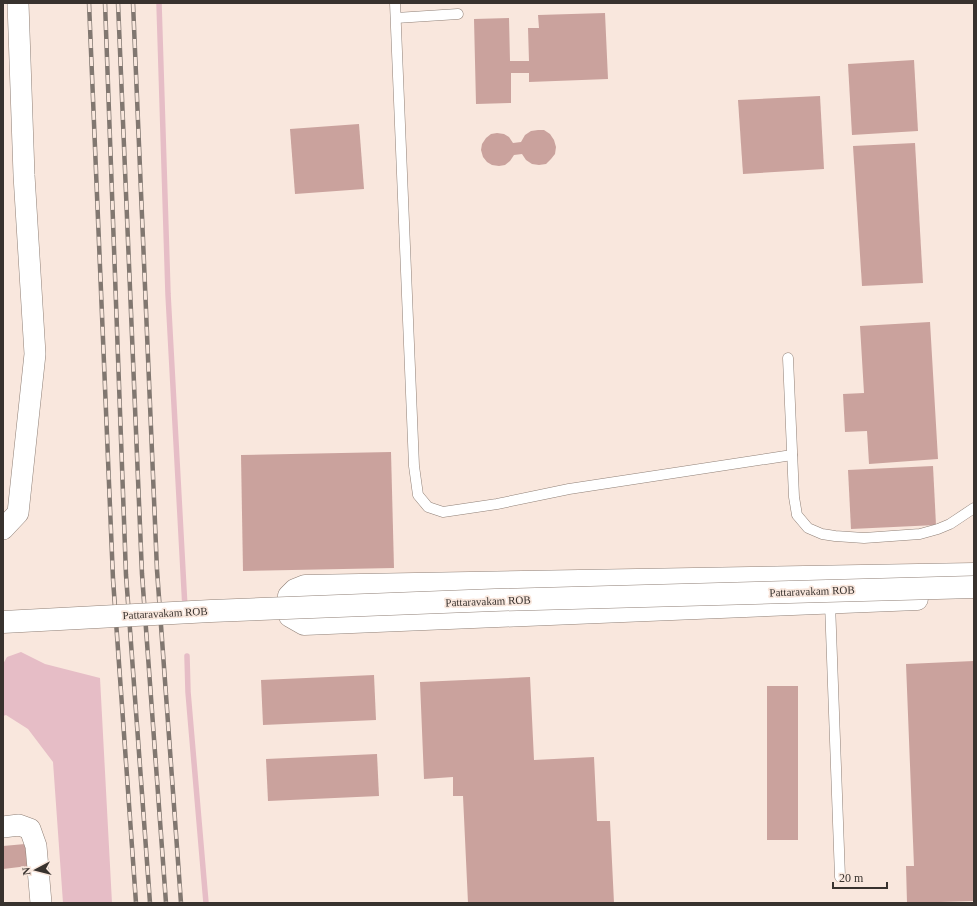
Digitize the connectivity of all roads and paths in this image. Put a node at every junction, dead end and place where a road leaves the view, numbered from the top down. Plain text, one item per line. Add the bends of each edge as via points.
1 (18, 3) edge
2 (395, 3) edge
3 (458, 14) dead end
4 (396, 18) junction
5 (788, 358) dead end
6 (792, 455) junction
7 (974, 508) edge
8 (3, 529) edge
9 (974, 574) edge
10 (974, 587) edge
11 (974, 597) edge
12 (830, 603) junction
13 (3, 622) edge
14 (3, 827) edge
15 (840, 877) dead end
16 (41, 903) edge

1 - 8 street via 24,175 35,354 18,513
2 - 4 lane
3 - 4 lane
4 - 6 lane via 414,466 418,495 428,508 443,512 468,509 569,489
5 - 6 lane
6 - 7 lane via 797,515 808,528 822,534 864,538 920,534 950,524
9 - 12 street via 305,586 289,596 290,616 304,624
10 - 13 street, Pattaravakam ROB, bridge via 250,609
11 - 12 street
12 - 15 lane
14 - 16 street via 19,825 30,829 36,846

